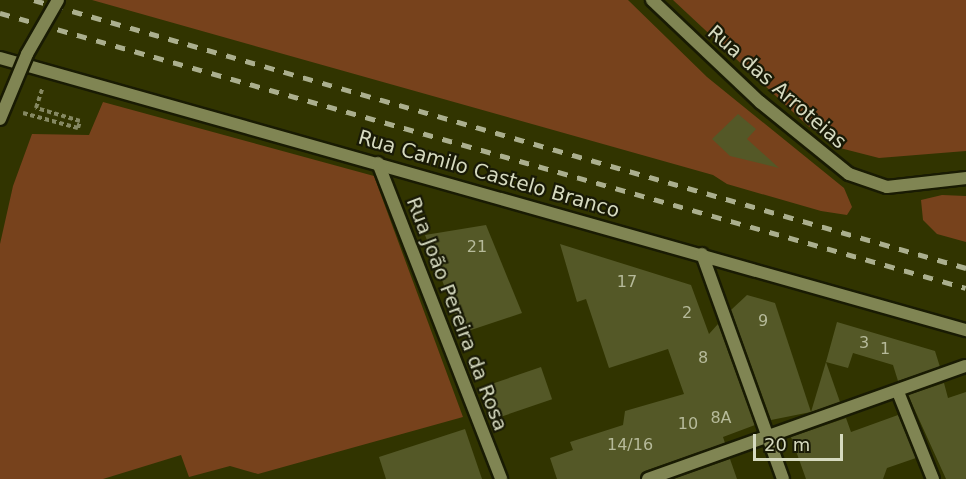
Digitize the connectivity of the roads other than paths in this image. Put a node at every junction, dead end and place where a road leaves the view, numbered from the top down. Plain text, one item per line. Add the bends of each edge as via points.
1 (58, 0) edge
2 (652, 0) edge
3 (0, 58) edge
4 (0, 119) edge
5 (378, 163) junction
6 (966, 178) edge
7 (702, 254) junction
8 (966, 330) edge
9 (966, 366) edge
10 (898, 392) junction
11 (768, 439) junction
12 (501, 479) edge
13 (648, 479) edge
14 (783, 479) edge
15 (933, 479) edge

1 - 4 street, bridge via 27,54
2 - 6 street, Rua das Arroteias via 834,163 886,187
3 - 5 street, Rua Camilo Castelo Branco
5 - 7 street, Rua Camilo Castelo Branco
5 - 12 street, Rua João Pereira da Rosa
7 - 8 street, Rua Camilo Castelo Branco
7 - 11 street
9 - 10 street
10 - 11 street
10 - 15 street
11 - 13 street
11 - 14 street

